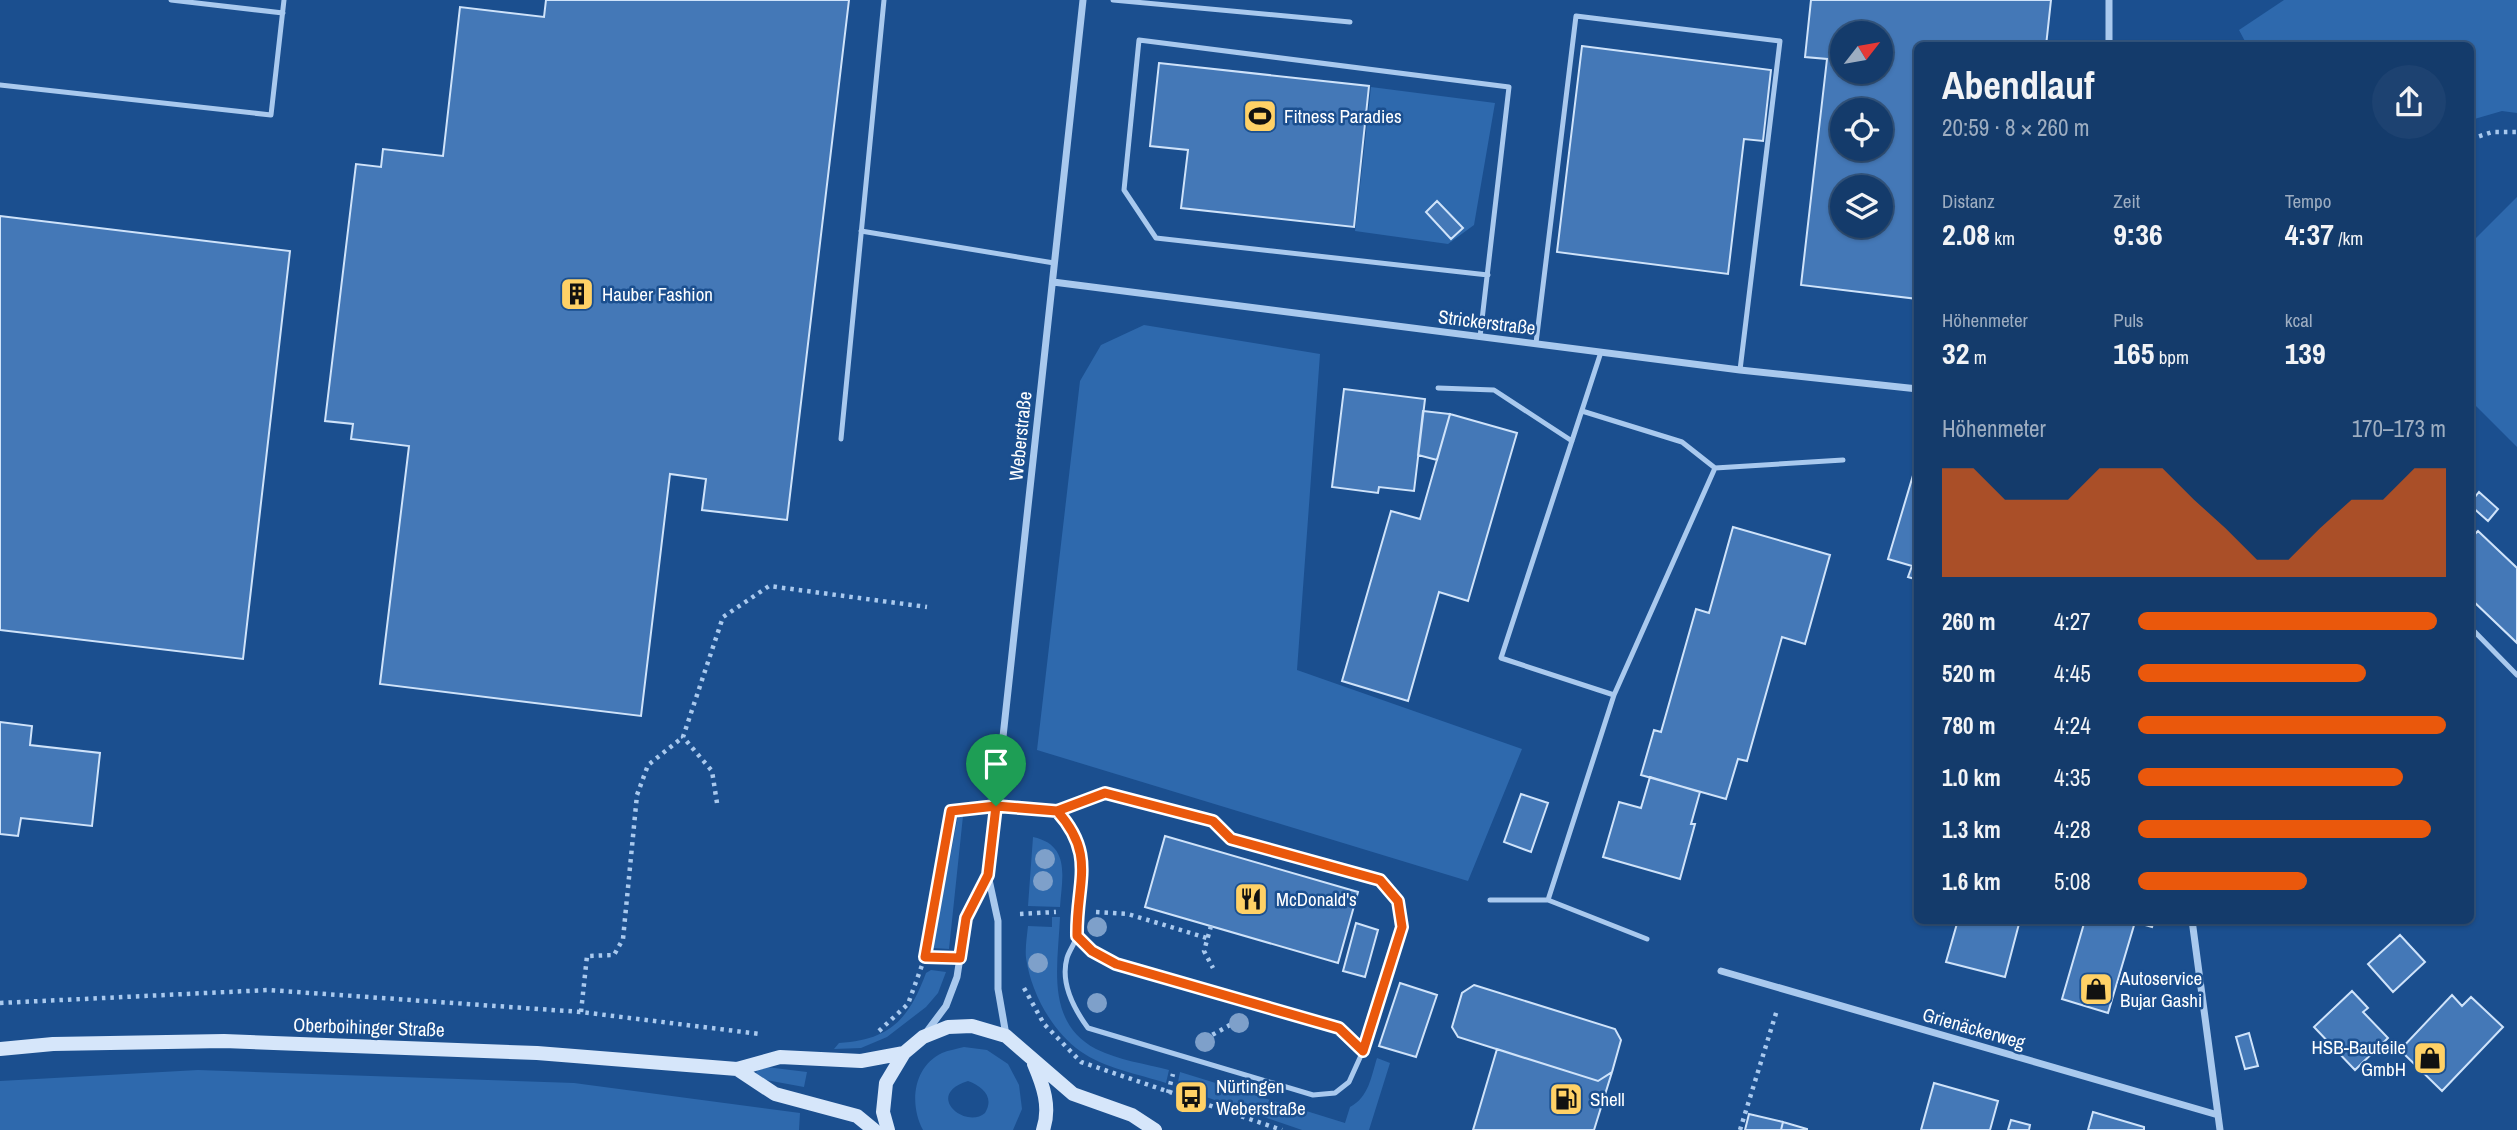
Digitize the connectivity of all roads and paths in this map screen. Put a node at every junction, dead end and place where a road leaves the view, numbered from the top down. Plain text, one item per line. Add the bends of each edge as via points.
1 (171, 0) edge
2 (284, 0) edge
3 (884, 0) edge
4 (1083, 0) edge
5 (1113, 0) edge
6 (2109, 0) edge
7 (283, 13) junction
8 (1350, 22) dead end
9 (2109, 42) edge
10 (0, 85) edge
11 (2517, 132) edge
12 (2474, 138) edge
13 (861, 231) junction
14 (1054, 262) junction
15 (1488, 275) junction
16 (1053, 282) junction
17 (1480, 337) junction
18 (1536, 344) junction
19 (1601, 352) junction
20 (1740, 370) junction
21 (1438, 388) dead end
22 (1914, 389) edge
23 (1582, 411) junction
24 (841, 439) dead end
25 (1572, 441) junction
26 (1843, 460) dead end
27 (1715, 468) junction
28 (928, 607) dead end
29 (2474, 631) edge
30 (2517, 675) edge
31 (1614, 695) junction
32 (683, 737) junction
33 (718, 803) dead end
34 (996, 806) junction
35 (1057, 811) junction
36 (988, 875) junction
37 (1490, 900) dead end
38 (1548, 900) junction
39 (2193, 924) edge
40 (1211, 926) dead end
41 (1077, 936) junction
42 (1647, 939) dead end
43 (925, 957) junction
44 (960, 958) junction
45 (1721, 971) dead end
46 (1784, 989) junction
47 (1215, 993) junction
48 (0, 1003) edge
49 (581, 1012) junction
50 (867, 1034) dead end
51 (772, 1036) dead end
52 (1006, 1036) junction
53 (923, 1037) junction
54 (0, 1049) edge
55 (1363, 1051) junction
56 (904, 1053) junction
57 (1178, 1055) junction
58 (1033, 1061) junction
59 (737, 1069) junction
60 (1168, 1093) dead end
61 (2218, 1115) junction
62 (874, 1130) edge
63 (888, 1130) edge
64 (1043, 1130) edge
65 (1154, 1130) edge
66 (1740, 1130) edge
67 (2220, 1130) edge

1 - 7 lane
2 - 7 lane
3 - 13 lane
4 - 14 street, Weberstraße
5 - 8 lane
6 - 9 street
7 - 10 lane via 271,115
11 - 12 path
13 - 14 lane
13 - 24 lane
14 - 16 street, Weberstraße
15 - 15 lane via 1508,87 1139,40 1124,190 1156,238
15 - 17 lane
16 - 17 street, Strickerstraße
16 - 34 street, Weberstraße
17 - 18 street, Strickerstraße
18 - 19 street, Strickerstraße
18 - 20 lane via 1576,16 1780,41
19 - 20 street, Strickerstraße
19 - 23 lane
20 - 22 street, Strickerstraße
21 - 25 lane via 1494,390
23 - 25 lane
23 - 27 lane via 1682,442
25 - 31 lane via 1501,658
26 - 27 lane
27 - 31 lane
28 - 32 path via 769,586 723,617
29 - 30 lane
31 - 38 lane
32 - 33 path via 712,771
32 - 49 path via 648,765 637,795 623,939 614,955 587,956
34 - 35 lane
34 - 36 street, Weberstraße
34 - 43 path via 951,811
35 - 41 lane via 1078,839 1083,857
35 - 55 lane via 1105,793 1213,821 1231,839 1380,880 1398,901 1402,927
36 - 44 street, Weberstraße via 966,918
36 - 52 street, Weberstraße via 998,921 998,989
37 - 38 lane
38 - 42 lane
39 - 61 street
40 - 47 path via 1204,951 1217,976
41 - 47 lane via 1116,964
41 - 57 lane via 1066,959 1067,985 1074,1009 1088,1028
43 - 44 path
43 - 50 path via 908,1004 879,1031
44 - 53 street, Weberstraße via 946,1006
45 - 46 street, Grienäckerweg
46 - 61 street, Grienäckerweg
46 - 66 path
47 - 55 lane via 1339,1028
47 - 57 path via 1213,1000 1247,1014
48 - 49 path via 268,990
49 - 51 path
52 - 53 main road via 972,1026 948,1027
52 - 58 main road
53 - 56 main road
54 - 59 main road, Oberboihinger Straße via 237,1041 537,1053
55 - 57 lane via 1349,1082 1335,1093 1313,1095
56 - 59 main road, Oberboihinger Straße via 861,1061 780,1057
56 - 63 main road via 886,1083 883,1112
57 - 60 path
58 - 64 main road via 1045,1090
58 - 65 main road via 1073,1094 1132,1115
59 - 62 main road, Oberboihinger Straße via 775,1094 857,1116
61 - 67 street

